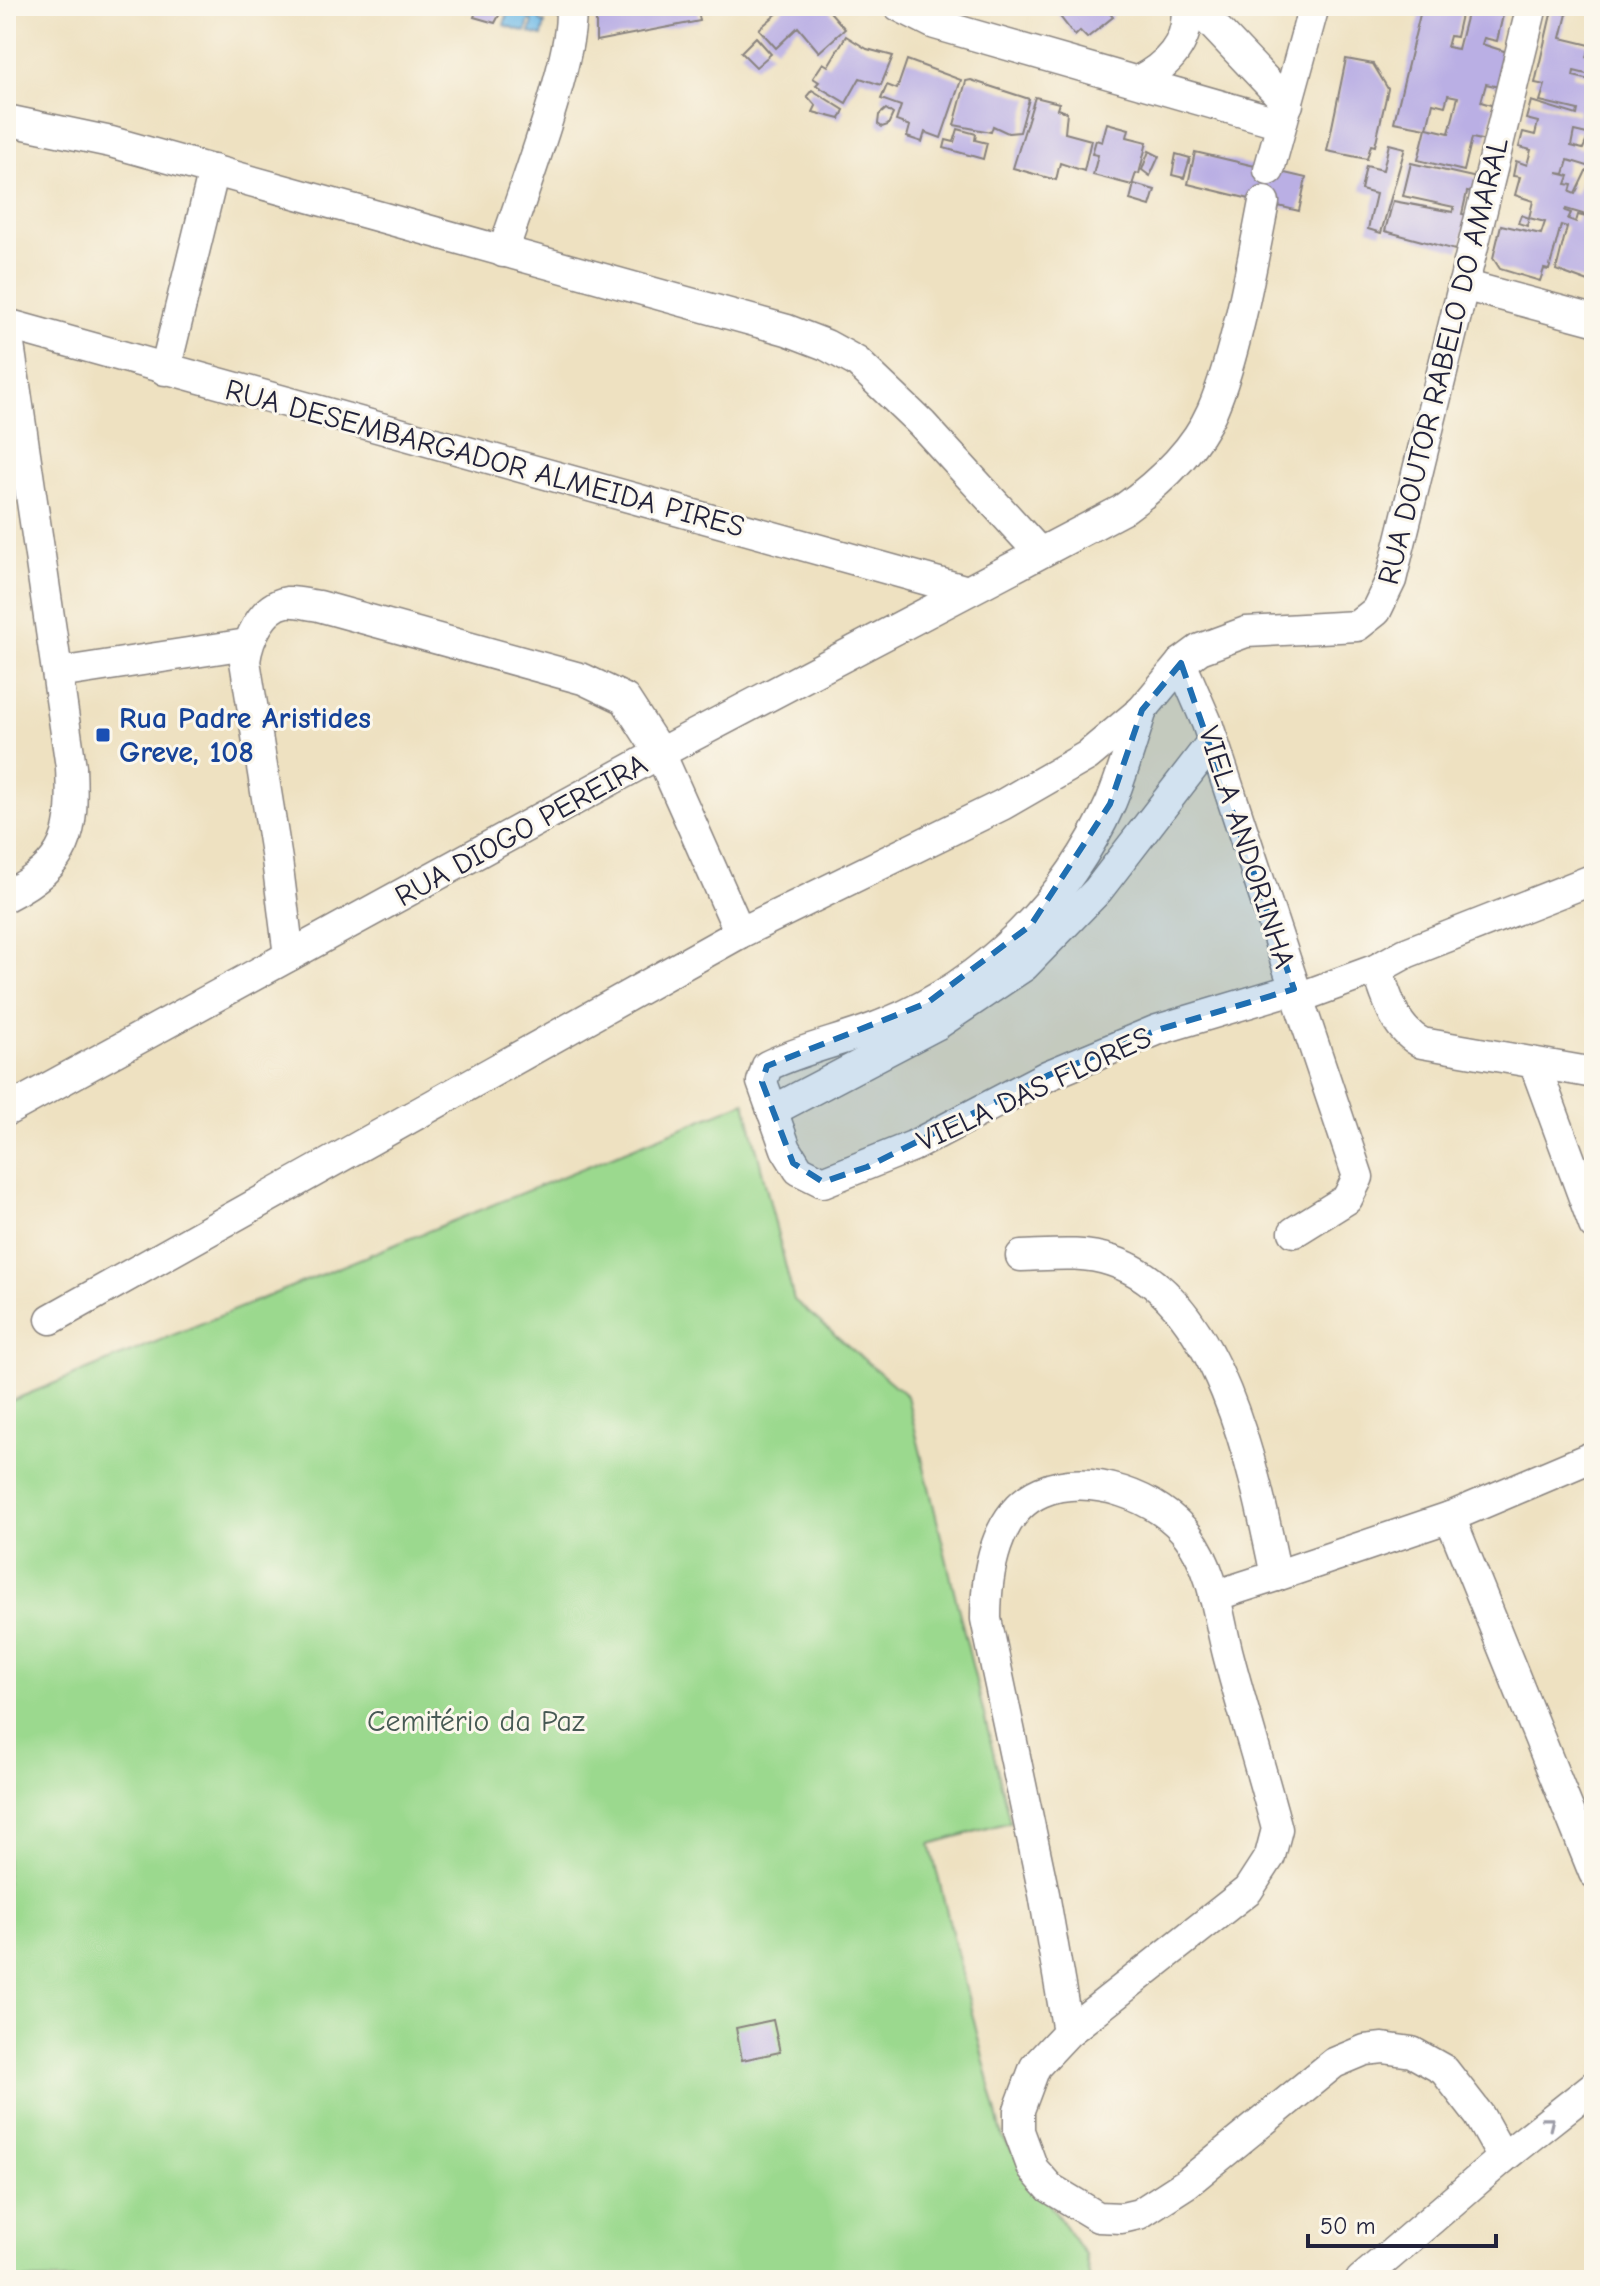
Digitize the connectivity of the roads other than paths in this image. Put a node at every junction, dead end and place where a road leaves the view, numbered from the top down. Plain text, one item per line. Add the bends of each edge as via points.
1 (570, 6) edge
2 (899, 6) edge
3 (1186, 6) edge
4 (1195, 6) edge
5 (1314, 6) edge
6 (1532, 6) edge
7 (1138, 81) junction
8 (1285, 113) junction
9 (6, 120) edge
10 (214, 170) junction
11 (1269, 170) dead end
12 (1264, 202) dead end
13 (503, 252) junction
14 (1463, 285) junction
15 (1594, 320) edge
16 (6, 324) edge
17 (165, 370) junction
18 (1038, 551) junction
19 (964, 590) junction
20 (247, 644) junction
21 (1181, 663) junction
22 (58, 673) junction
23 (1142, 710) junction
24 (1213, 741) junction
25 (660, 753) junction
26 (1594, 879) edge
27 (6, 896) edge
28 (740, 933) junction
29 (289, 956) junction
30 (1377, 969) junction
31 (1296, 994) junction
32 (1535, 1065) junction
33 (1594, 1073) edge
34 (6, 1111) edge
35 (772, 1111) junction
36 (1594, 1225) edge
37 (1294, 1232) dead end
38 (1021, 1256) dead end
39 (51, 1319) dead end
40 (1594, 1456) edge
41 (1450, 1517) junction
42 (1276, 1576) junction
43 (1214, 1596) junction
44 (1594, 1873) edge
45 (1068, 2032) junction
46 (1594, 2086) edge
47 (1503, 2158) junction
48 (1361, 2280) edge

1 - 13 street via 569,36 554,92
2 - 7 street via 935,24
3 - 7 street via 1186,29 1170,60
4 - 8 street
5 - 8 street
6 - 14 street, RUA DOUTOR RABELO DO AMARAL
7 - 8 street
8 - 11 street
9 - 10 street
10 - 13 street
10 - 17 street
12 - 18 street, RUA DIOGO PEREIRA via 1211,412 1153,487 1122,510
13 - 18 street via 787,330 857,362 922,424
14 - 15 street
14 - 21 street, RUA DOUTOR RABELO DO AMARAL via 1391,580 1376,611 1357,626 1341,629 1246,632 1200,649
16 - 17 street, RUA DESEMBARGADOR ALMEIDA PIRES
16 - 22 street
17 - 19 street, RUA DESEMBARGADOR ALMEIDA PIRES
18 - 19 street, RUA DIOGO PEREIRA
19 - 25 street, RUA DIOGO PEREIRA
20 - 22 street
20 - 25 street via 273,606 289,601 319,606 583,679 625,699
20 - 29 street via 248,696
21 - 23 street, RUA DOUTOR RABELO DO AMARAL
21 - 24 street, VIELA ANDORINHA
22 - 27 street via 73,817 60,855
23 - 28 street, RUA DOUTOR RABELO DO AMARAL via 1087,756 1002,805
23 - 35 street via 1110,804 1061,888 1031,925 998,955 927,1003 888,1023 767,1066 762,1082
24 - 31 street, VIELA ANDORINHA
24 - 35 street via 1098,890 1024,966 936,1025
25 - 28 street
25 - 29 street, RUA DIOGO PEREIRA
26 - 30 street, VIELA ANDORINHA
28 - 39 street, RUA DOUTOR RABELO DO AMARAL
29 - 34 street, RUA DIOGO PEREIRA
30 - 31 street, VIELA ANDORINHA
30 - 32 street via 1392,1009 1413,1039
31 - 35 street, VIELA DAS FLORES via 1157,1030 1049,1075 913,1146 823,1182 793,1163
31 - 37 street via 1358,1177 1347,1199
32 - 33 street
32 - 36 street
38 - 42 street via 1073,1254 1115,1262 1141,1274 1185,1315 1223,1381
40 - 41 street
41 - 42 street
41 - 44 street
42 - 43 street
43 - 45 street via 1277,1829 1270,1856 1248,1890
43 - 45 street via 1191,1540 1177,1522 1110,1488 1077,1485 1042,1491 1016,1508 990,1565 986,1619
45 - 47 street via 1035,2067 1019,2110 1019,2131 1033,2169 1050,2188 1098,2217 1139,2214 1187,2183 1334,2063 1365,2050 1412,2052 1444,2070 1479,2115
47 -> 46 street
47 - 48 street

